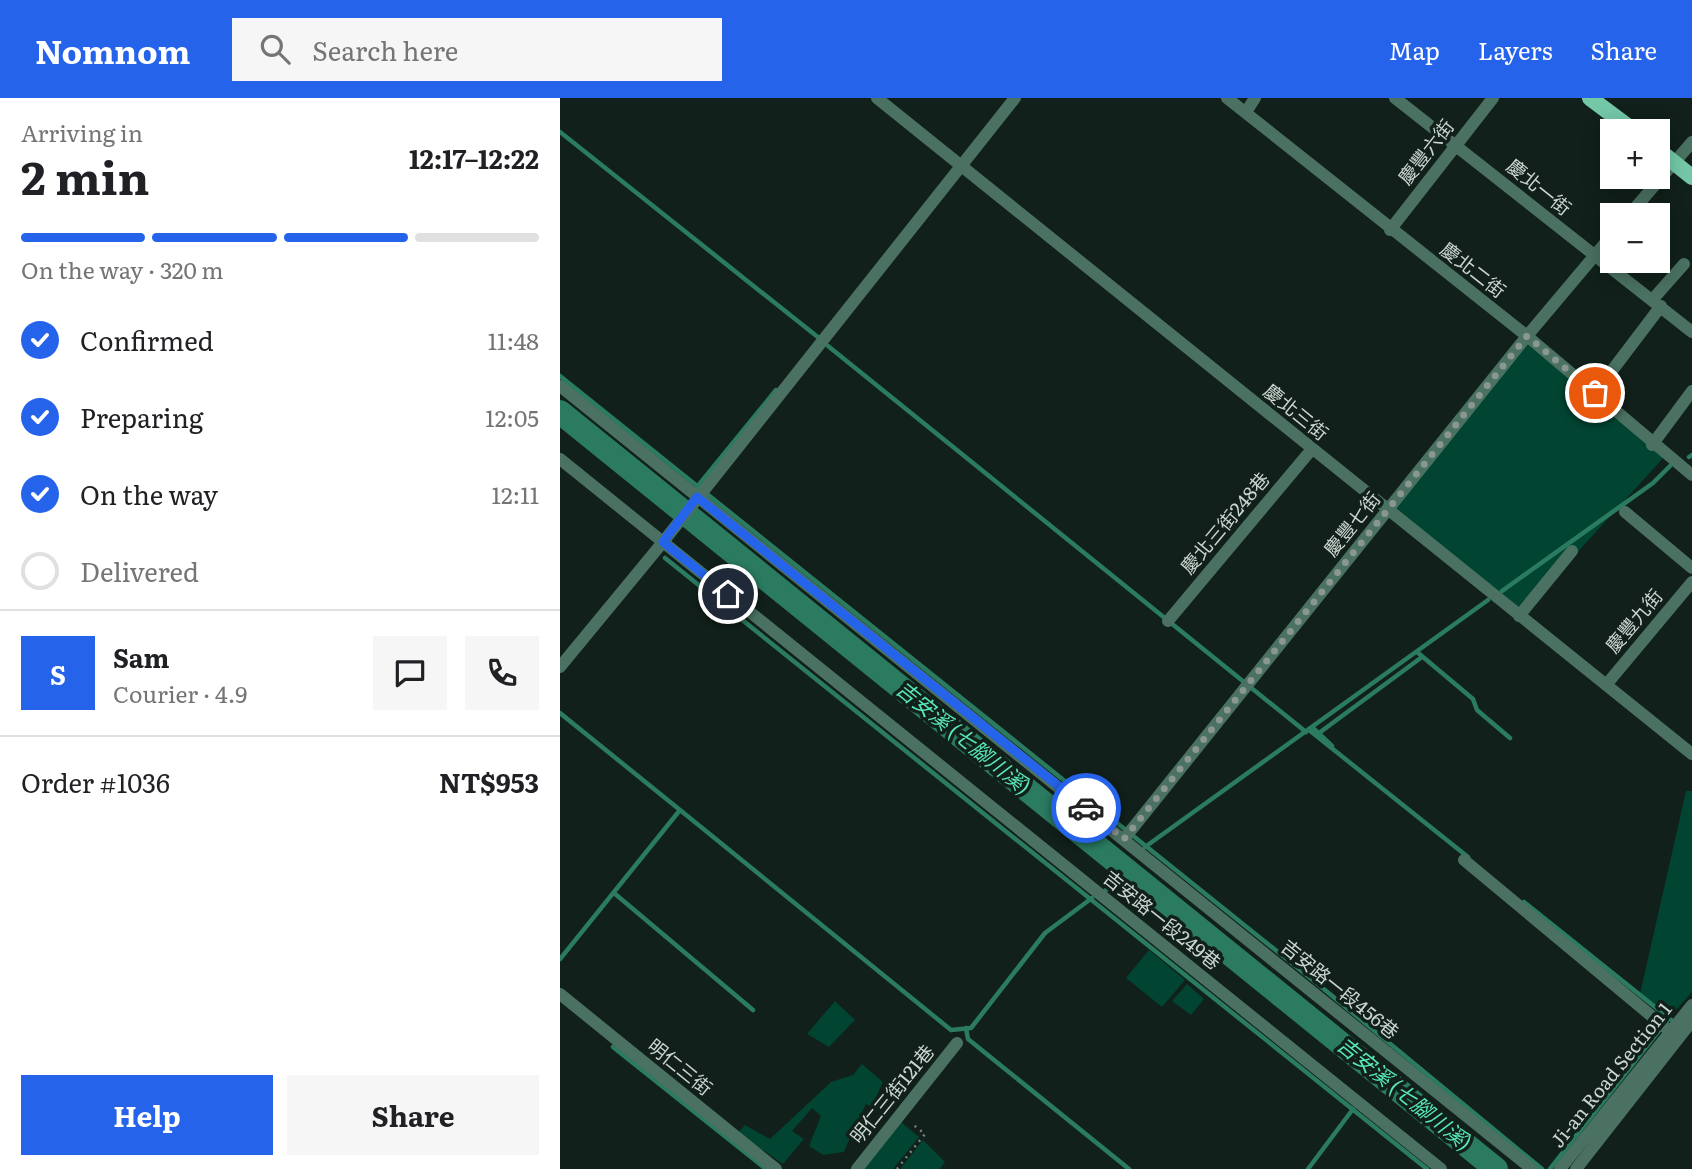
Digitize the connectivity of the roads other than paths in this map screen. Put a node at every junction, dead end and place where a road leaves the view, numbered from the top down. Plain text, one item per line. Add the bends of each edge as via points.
1 (877, 98) edge
2 (1015, 98) edge
3 (1227, 98) edge
4 (1255, 98) edge
5 (1395, 98) edge
6 (1493, 98) edge
7 (1590, 98) edge
8 (1246, 112) junction
9 (1618, 119) edge
10 (1692, 142) edge
11 (1455, 145) junction
12 (1670, 158) edge
13 (1675, 162) junction
14 (962, 166) junction
15 (1692, 177) edge
16 (1639, 203) edge
17 (1390, 230) junction
18 (1600, 248) edge
19 (1594, 255) junction
20 (1684, 264) dead end
21 (1657, 303) junction
22 (1692, 332) edge
23 (1527, 336) junction
24 (560, 386) edge
25 (1692, 391) edge
26 (1595, 393) junction
27 (1652, 445) junction
28 (1312, 449) junction
29 (560, 459) edge
30 (1692, 475) edge
31 (697, 497) junction
32 (1387, 511) junction
33 (1625, 512) dead end
34 (663, 542) junction
35 (1572, 551) dead end
36 (1692, 568) edge
37 (1692, 582) edge
38 (1519, 616) junction
39 (1168, 621) dead end
40 (560, 667) edge
41 (1606, 685) junction
42 (1692, 754) edge
43 (1124, 839) junction
44 (1464, 860) dead end
45 (560, 994) edge
46 (1692, 1005) edge
47 (1691, 1025) edge
48 (1674, 1034) junction
49 (957, 1043) dead end
50 (776, 1169) edge
51 (857, 1169) edge
52 (1441, 1169) edge
53 (1532, 1169) edge
54 (1560, 1169) edge
55 (1576, 1169) edge

1 - 14 street, 慶北三街
2 - 14 street
3 - 8 street, 慶北二街
4 - 8 street
5 - 11 street, 慶北一街
6 - 11 street, 慶豐六街
7 - 9 main road
8 - 17 street, 慶北二街
10 - 13 street
11 - 17 street, 慶豐六街
11 - 19 street, 慶北一街
12 - 13 main road
13 - 15 main road
13 - 16 street
14 - 28 street, 慶北三街
14 - 31 street
17 - 23 street, 慶北二街
18 - 19 street, 慶豐七街
19 - 21 street, 慶北一街
19 - 23 street, 慶豐七街
20 - 21 street
21 - 22 street, 慶北一街
21 - 26 street
23 - 26 street, 慶北二街
23 - 32 street, 慶豐七街
24 - 31 street, 吉安路一段456巷
25 - 27 street
26 - 27 street, 慶北二街
27 - 30 street, 慶北二街
28 - 32 street, 慶北三街
28 - 39 street, 慶北三街248巷
29 - 34 street, 吉安路一段249巷
31 - 34 street
31 - 43 street, 吉安路一段456巷
32 - 38 street, 慶北三街
32 - 43 street, 慶豐七街
33 - 36 street
34 - 40 street
34 - 52 street, 吉安路一段249巷
35 - 38 street
37 - 41 street, 慶豐九街
38 - 41 street, 慶北三街
41 - 42 street, 慶北三街
43 - 53 street, 吉安路一段456巷
44 - 48 street
45 - 50 street, 明仁三街
46 - 48 street, Ji-an Road Section 1
47 - 48 street, Ji-an Road Section 1
48 - 54 street, Ji-an Road Section 1
48 - 55 street, Ji-an Road Section 1
49 - 51 street, 明仁三街121巷

